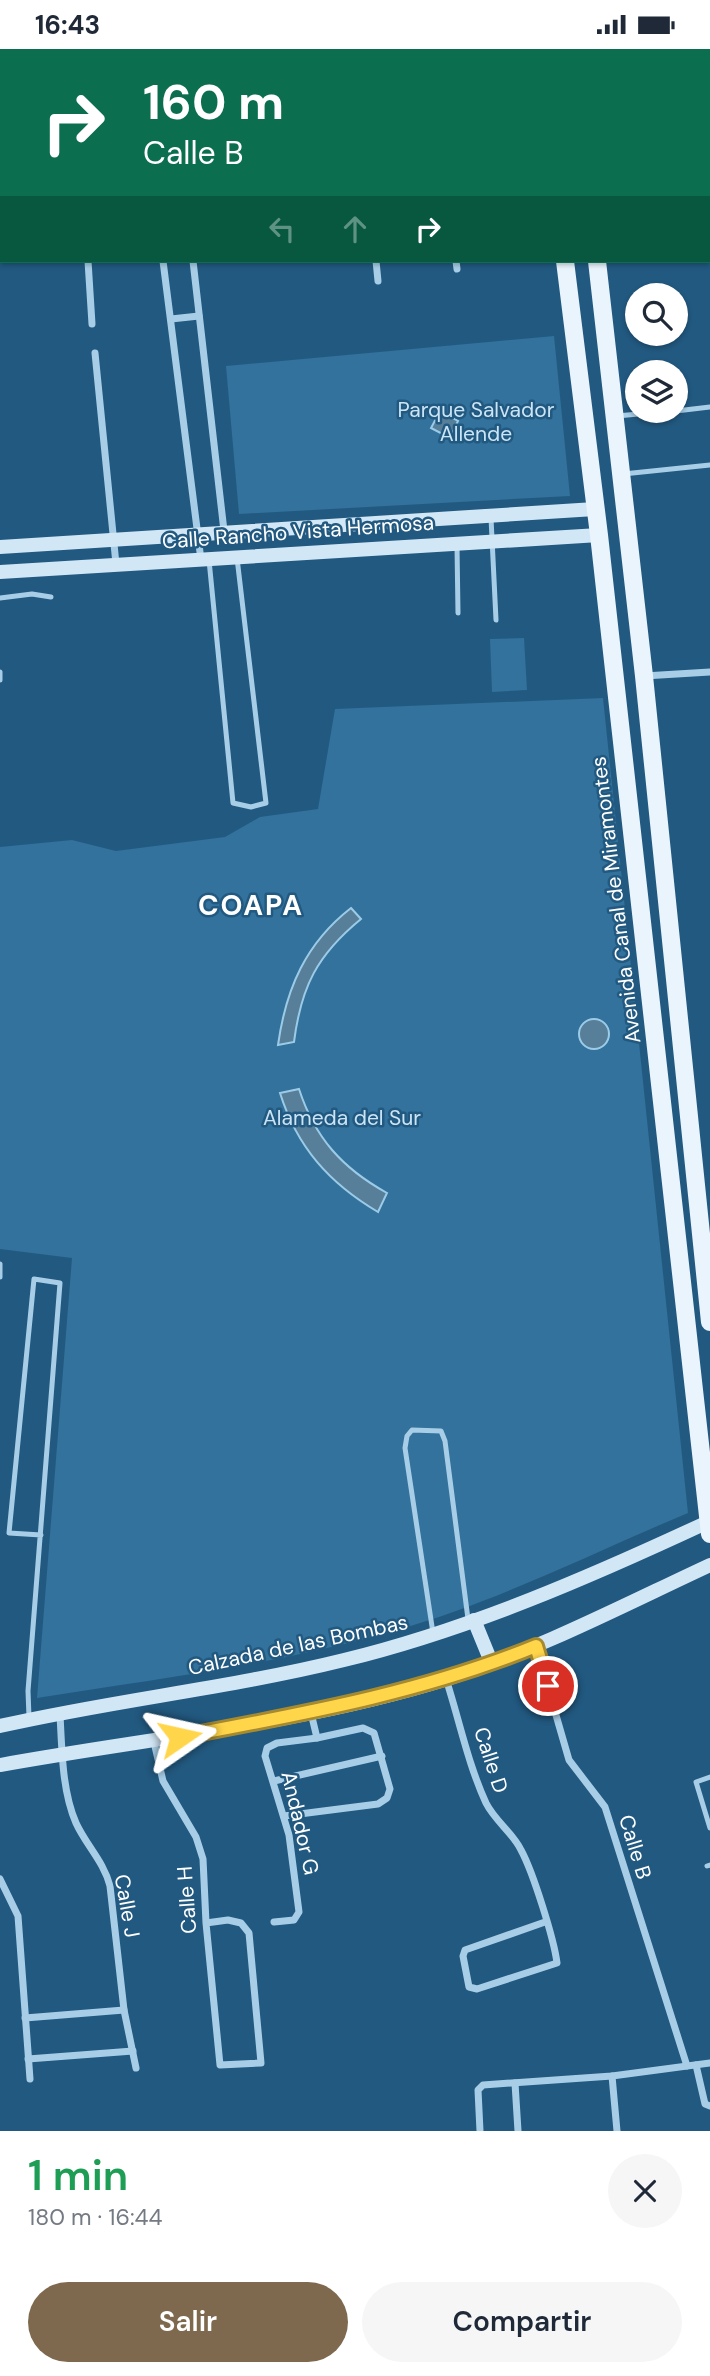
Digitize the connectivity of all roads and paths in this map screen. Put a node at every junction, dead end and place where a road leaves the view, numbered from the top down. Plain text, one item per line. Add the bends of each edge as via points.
1 (88, 263) edge
2 (163, 263) edge
3 (192, 263) edge
4 (376, 263) edge
5 (565, 263) edge
6 (597, 263) edge
7 (378, 281) dead end
8 (199, 316) junction
9 (171, 319) junction
10 (92, 324) dead end
11 (95, 353) dead end
12 (710, 407) edge
13 (688, 410) edge
14 (625, 416) edge
15 (614, 417) junction
16 (710, 465) edge
17 (621, 475) junction
18 (595, 509) junction
19 (491, 515) junction
20 (224, 531) junction
21 (196, 533) junction
22 (599, 535) junction
23 (114, 539) junction
24 (492, 540) junction
25 (457, 543) junction
26 (0, 547) edge
27 (237, 558) junction
28 (205, 560) junction
29 (116, 565) junction
30 (0, 572) edge
31 (51, 597) dead end
32 (0, 598) edge
33 (458, 613) dead end
34 (496, 620) dead end
35 (0, 672) edge
36 (710, 672) edge
37 (644, 677) junction
38 (0, 680) edge
39 (0, 1264) edge
40 (0, 1277) edge
41 (710, 1322) edge
42 (709, 1526) edge
43 (41, 1535) junction
44 (710, 1565) edge
45 (471, 1621) junction
46 (433, 1636) junction
47 (536, 1646) junction
48 (492, 1664) junction
49 (446, 1679) junction
50 (310, 1712) junction
51 (60, 1715) junction
52 (29, 1719) junction
53 (0, 1726) edge
54 (317, 1738) junction
55 (153, 1742) junction
56 (62, 1754) junction
57 (382, 1756) junction
58 (0, 1765) edge
59 (710, 1777) edge
60 (274, 1781) junction
61 (284, 1816) junction
62 (710, 1828) edge
63 (0, 1879) edge
64 (274, 1922) dead end
65 (545, 1922) junction
66 (206, 1923) junction
67 (124, 2010) junction
68 (25, 2018) junction
69 (134, 2051) junction
70 (28, 2059) junction
71 (710, 2063) edge
72 (696, 2065) junction
73 (687, 2066) junction
74 (136, 2068) dead end
75 (612, 2076) junction
76 (30, 2079) dead end
77 (515, 2083) junction
78 (710, 2106) edge
79 (480, 2131) edge
80 (518, 2131) edge
81 (617, 2131) edge

1 - 10 street
2 - 9 street
3 - 8 street
4 - 7 street
5 - 18 main road, Avenida Canal de Miramontes
6 - 15 main road
8 - 9 street
8 - 20 street
9 - 21 street
11 - 23 street
12 - 13 lane
14 - 15 lane
15 - 17 main road
16 - 17 lane
17 - 37 main road
18 - 19 main road, Calle Rancho Vista Hermosa
18 - 22 main road, Avenida Canal de Miramontes
19 - 20 main road, Calle Rancho Vista Hermosa
19 - 24 lane
20 - 21 main road, Calle Rancho Vista Hermosa
21 - 23 main road, Calle Rancho Vista Hermosa
21 - 28 street
22 - 24 main road, Calle Rancho Vista Hermosa
22 - 42 main road, Avenida Canal de Miramontes
23 - 26 main road, Calle Rancho Vista Hermosa
23 - 29 street
24 - 25 main road, Calle Rancho Vista Hermosa
24 - 34 lane
25 - 27 main road, Calle Rancho Vista Hermosa
25 - 33 lane
27 - 28 main road, Calle Rancho Vista Hermosa
27 - 28 lane via 266,803 251,807 233,803
28 - 29 main road, Calle Rancho Vista Hermosa
29 - 30 main road, Calle Rancho Vista Hermosa
31 - 32 lane
35 - 38 lane
36 - 37 street
37 - 41 main road
39 - 40 lane
42 - 45 main road, Calzada de las Bombas
43 - 43 lane via 60,1283 34,1279 9,1532
43 - 52 lane
44 - 47 main road
45 - 46 main road, Calzada de las Bombas
45 - 46 lane via 445,1441 441,1431 412,1430 405,1448
45 - 48 main road
46 - 51 main road, Calzada de las Bombas via 342,1661
47 - 48 main road
47 - 73 street, Calle B via 569,1760 605,1807
48 - 49 main road
49 - 50 main road
49 - 65 street, Calle D via 485,1800 521,1848
50 - 54 street
50 - 55 main road
51 - 52 main road, Calzada de las Bombas
51 - 56 street, Calle J
52 - 53 main road, Calzada de las Bombas
54 - 57 street via 363,1728 374,1733
54 - 60 street, Andador G via 267,1748 265,1756
55 - 56 main road
55 - 66 street, Calle H via 163,1780 196,1837 203,1859
56 - 58 main road
56 - 67 street, Calle J via 73,1816 110,1886
57 - 60 street
57 - 61 street via 390,1789 378,1804
59 - 62 lane via 696,1782
60 - 61 street, Andador G
61 - 64 street, Andador G via 299,1912 294,1920
63 - 68 street via 18,1916
65 - 65 street, Calle D via 558,1963 477,1989 469,1987 465,1950
66 - 66 street, Calle H via 220,2065 261,2063 248,1933 240,1923 228,1920
67 - 68 street
67 - 69 street, Calle J
68 - 70 street
69 - 70 street
69 - 74 street, Calle J
70 - 76 street
71 - 72 street
72 - 73 street
72 - 78 street via 705,2104
73 - 75 street
75 - 77 street
75 - 81 street
77 - 79 street via 483,2085 478,2090
77 - 80 street

